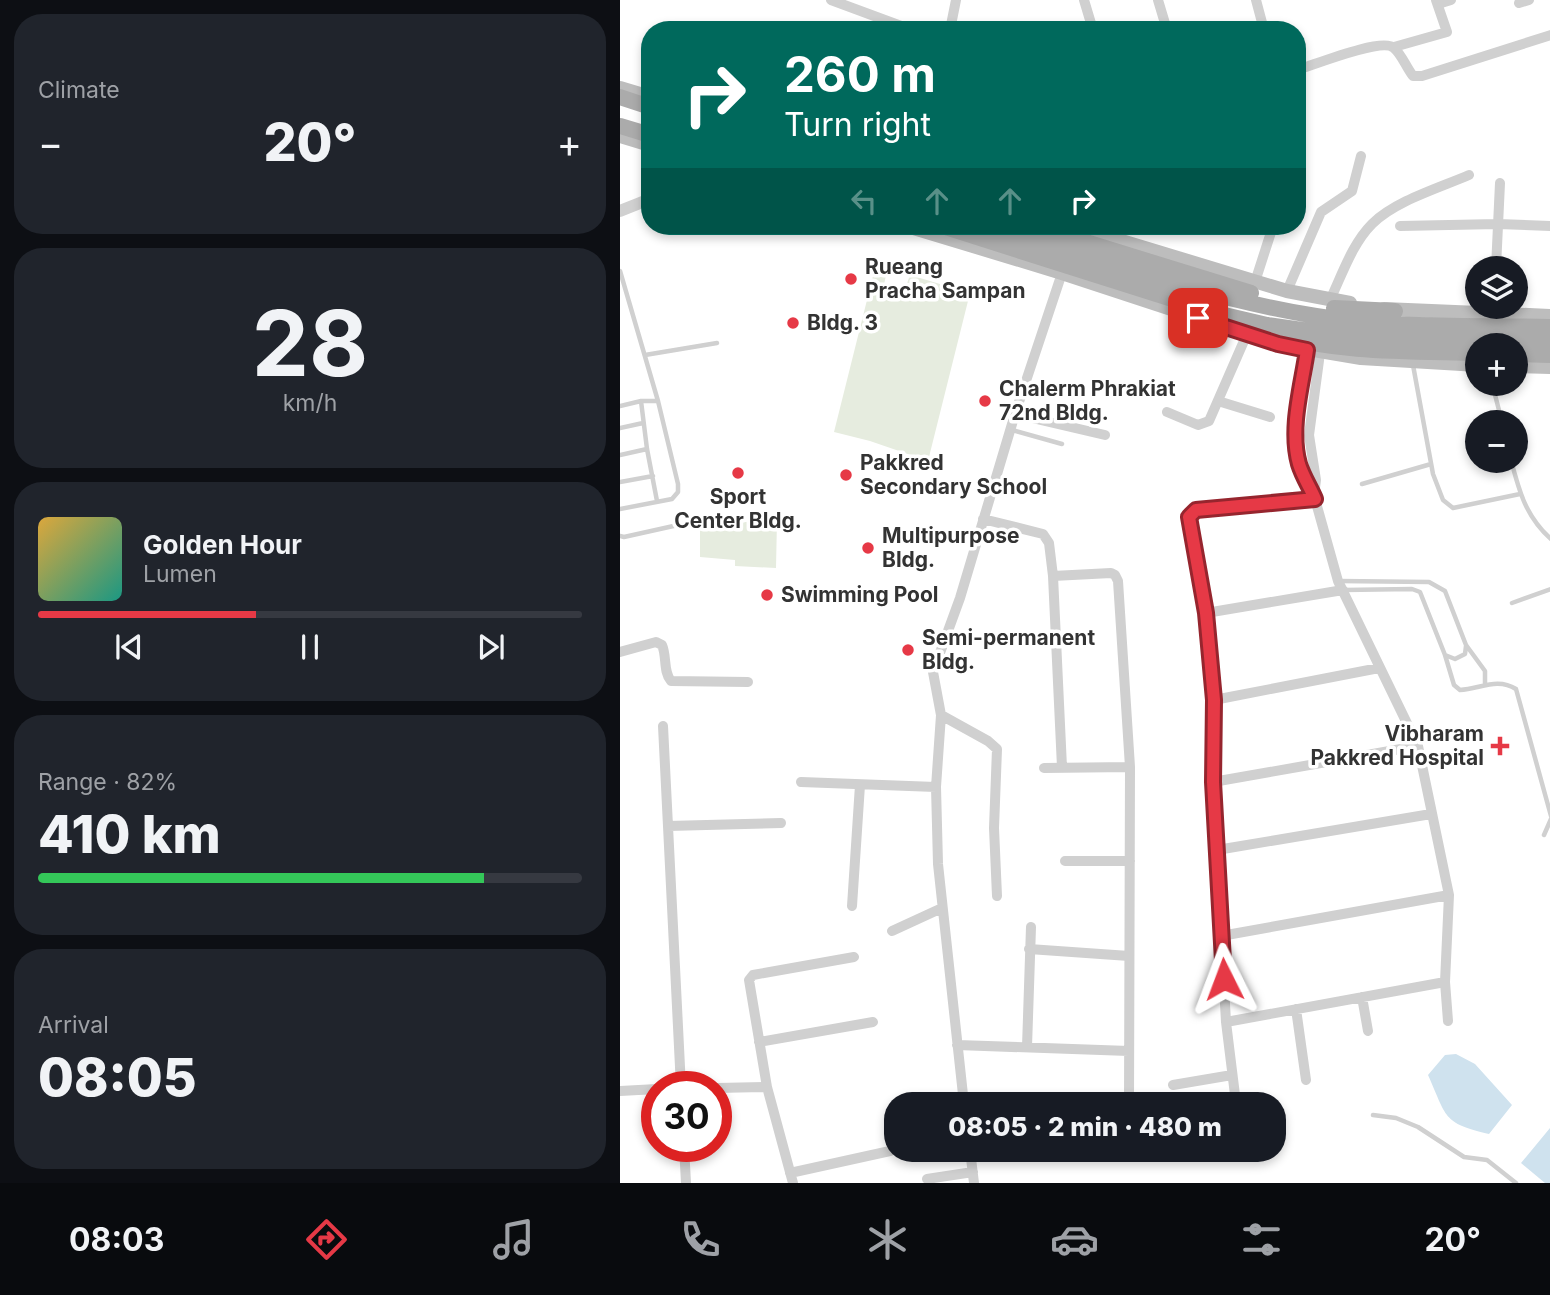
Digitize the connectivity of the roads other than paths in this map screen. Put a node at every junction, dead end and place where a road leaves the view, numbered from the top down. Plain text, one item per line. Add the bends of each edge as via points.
1 (831, 0) edge
2 (957, 0) edge
3 (1084, 0) edge
4 (1158, 0) edge
5 (1256, 0) edge
6 (1451, 0) edge
7 (1437, 2) edge
8 (888, 21) edge
9 (952, 21) edge
10 (1090, 21) edge
11 (1164, 21) edge
12 (1262, 21) edge
13 (1550, 35) edge
14 (1394, 47) junction
15 (1306, 67) edge
16 (620, 88) edge
17 (641, 94) edge
18 (620, 97) edge
19 (641, 104) edge
20 (620, 107) edge
21 (641, 114) edge
22 (620, 126) edge
23 (641, 132) edge
24 (620, 136) edge
25 (641, 142) edge
26 (1361, 156) dead end
27 (1469, 175) dead end
28 (1500, 183) dead end
29 (641, 203) edge
30 (620, 211) edge
31 (1498, 225) junction
32 (1400, 226) dead end
33 (1550, 226) edge
34 (937, 235) edge
35 (970, 235) edge
36 (1020, 235) edge
37 (1064, 235) edge
38 (1101, 235) edge
39 (1270, 235) edge
40 (1497, 256) edge
41 (620, 271) edge
42 (1062, 273) junction
43 (1255, 282) junction
44 (1287, 291) junction
45 (1330, 300) junction
46 (1395, 311) junction
47 (1465, 311) edge
48 (1216, 313) junction
49 (1528, 314) edge
50 (1550, 316) edge
51 (1550, 327) edge
52 (1247, 334) junction
53 (717, 343) dead end
54 (1550, 343) edge
55 (1314, 351) junction
56 (1465, 352) edge
57 (1528, 354) edge
58 (645, 355) junction
59 (1550, 355) edge
60 (1412, 362) junction
61 (1465, 364) edge
62 (1528, 366) edge
63 (1550, 367) edge
64 (641, 401) junction
65 (657, 401) junction
66 (1218, 401) junction
67 (620, 406) edge
68 (1167, 412) dead end
69 (1015, 414) junction
70 (1270, 417) dead end
71 (643, 423) junction
72 (620, 428) edge
73 (1010, 429) junction
74 (1105, 435) dead end
75 (1062, 444) dead end
76 (647, 449) junction
77 (620, 454) edge
78 (1431, 464) junction
79 (1514, 473) edge
80 (653, 476) junction
81 (620, 482) edge
82 (1362, 484) dead end
83 (1520, 494) junction
84 (1314, 497) junction
85 (657, 501) junction
86 (620, 509) edge
87 (983, 519) junction
88 (687, 523) dead end
89 (620, 536) edge
90 (1550, 539) edge
91 (1053, 576) junction
92 (1340, 585) junction
93 (1550, 589) edge
94 (1512, 603) dead end
95 (1206, 613) junction
96 (1466, 645) junction
97 (620, 652) edge
98 (1445, 655) junction
99 (1379, 668) junction
100 (748, 682) dead end
101 (1485, 683) junction
102 (1214, 700) junction
103 (941, 716) junction
104 (663, 726) dead end
105 (1418, 746) junction
106 (1062, 767) junction
107 (1130, 767) junction
108 (1044, 768) dead end
109 (801, 782) dead end
110 (1213, 782) junction
111 (860, 785) junction
112 (936, 788) junction
113 (1431, 814) junction
114 (1550, 817) edge
115 (781, 823) dead end
116 (668, 826) junction
117 (1543, 835) dead end
118 (1217, 850) junction
119 (1065, 861) dead end
120 (1130, 861) junction
121 (1449, 895) junction
122 (997, 896) dead end
123 (852, 906) dead end
124 (942, 908) junction
125 (1031, 927) dead end
126 (892, 931) dead end
127 (1221, 936) junction
128 (1029, 949) junction
129 (1129, 956) junction
130 (854, 957) dead end
131 (1445, 982) junction
132 (1362, 997) junction
133 (1296, 1009) junction
134 (1448, 1021) dead end
135 (873, 1022) dead end
136 (1226, 1022) junction
137 (1368, 1031) dead end
138 (759, 1042) junction
139 (957, 1045) junction
140 (1027, 1047) junction
141 (1129, 1051) junction
142 (680, 1071) edge
143 (1232, 1076) junction
144 (1306, 1080) dead end
145 (1173, 1085) dead end
146 (767, 1087) junction
147 (732, 1088) edge
148 (641, 1090) edge
149 (620, 1091) edge
150 (963, 1092) edge
151 (1129, 1092) edge
152 (1234, 1092) edge
153 (1372, 1115) dead end
154 (884, 1153) edge
155 (685, 1162) edge
156 (792, 1178) edge
157 (973, 1178) edge
158 (927, 1179) dead end
159 (686, 1183) edge
160 (1516, 1183) edge

1 - 8 street
2 - 9 street
3 - 10 street
4 - 11 street
5 - 12 street
6 - 7 street
7 - 14 street via 1447,32
13 - 14 street via 1422,76 1413,76
14 - 15 street via 1373,46
16 - 17 main road
18 - 19 main road
20 - 21 main road
22 - 23 main road
24 - 25 main road
26 - 44 street via 1352,191 1321,212
27 - 45 street via 1389,211 1371,225 1354,248
28 - 31 street
29 - 30 street
31 - 32 street
31 - 33 street
31 - 40 street
34 - 42 main road
35 - 48 main road
36 - 51 main road via 1172,283 1318,317
37 - 46 main road via 1283,302
38 - 43 main road
39 - 43 street
41 - 58 lane
42 - 52 main road
42 - 69 street
43 - 44 main road
44 - 45 main road
45 - 46 main road
46 - 47 main road
48 - 54 main road via 1316,332 1380,338
48 - 56 main road via 1265,332 1329,346
49 - 50 main road
52 - 55 main road
52 - 66 street
53 - 58 lane
55 - 60 main road
55 - 84 street via 1309,435
57 - 59 main road
58 - 65 lane
60 - 61 main road
60 - 78 lane
62 - 63 main road
64 - 65 lane
64 - 67 lane
64 - 71 lane
65 - 85 lane via 678,484 672,499
66 - 68 street via 1209,421 1202,425
66 - 70 street
69 - 73 street
69 - 74 street
71 - 72 lane
71 - 76 lane
73 - 75 lane
73 - 87 street
76 - 77 lane
76 - 80 lane
78 - 82 lane
78 - 83 lane via 1443,500 1453,508
79 - 83 lane
80 - 81 lane
80 - 85 lane
83 - 90 lane via 1531,518
84 - 92 street
84 - 95 street via 1191,513
85 - 86 lane
87 - 91 street via 1043,534
87 - 103 street via 933,672
88 - 89 lane
91 - 106 street
91 - 107 street via 1111,573 1118,580
92 - 95 street
92 - 96 lane via 1430,582 1445,591
92 - 98 lane via 1420,592
92 - 99 street
93 - 94 lane
95 - 102 street
96 - 98 lane via 1465,654 1455,659
96 - 101 lane via 1485,671
97 - 100 street via 656,642 665,652 671,681
98 - 101 lane via 1454,685 1460,690
99 - 102 street
99 - 105 street
101 - 114 lane via 1516,689
102 - 110 street
103 - 112 street
103 - 122 street via 997,749
104 - 116 street
105 - 110 street
105 - 113 street
106 - 107 street
106 - 108 street
107 - 120 street
109 - 111 street
110 - 118 street
111 - 112 street
111 - 123 street
112 - 124 street
113 - 118 street
113 - 121 street
114 - 117 lane
115 - 116 street
116 - 142 street
118 - 127 street
119 - 120 street
120 - 129 street
121 - 127 street
121 - 131 street
124 - 126 street
124 - 139 street
125 - 128 street
127 - 136 street
128 - 129 street
128 - 140 street
129 - 141 street
130 - 138 street via 750,977
131 - 132 street
131 - 134 street
132 - 133 street
132 - 137 street
133 - 136 street
133 - 144 street
135 - 138 street
136 - 143 street
138 - 146 street
139 - 140 street
139 - 150 street
140 - 141 street
141 - 151 street
143 - 145 street
143 - 152 street
146 - 147 street
146 - 156 street
148 - 149 street
153 - 160 lane via 1418,1127 1464,1157 1487,1160
154 - 156 street
155 - 159 street
157 - 158 street

